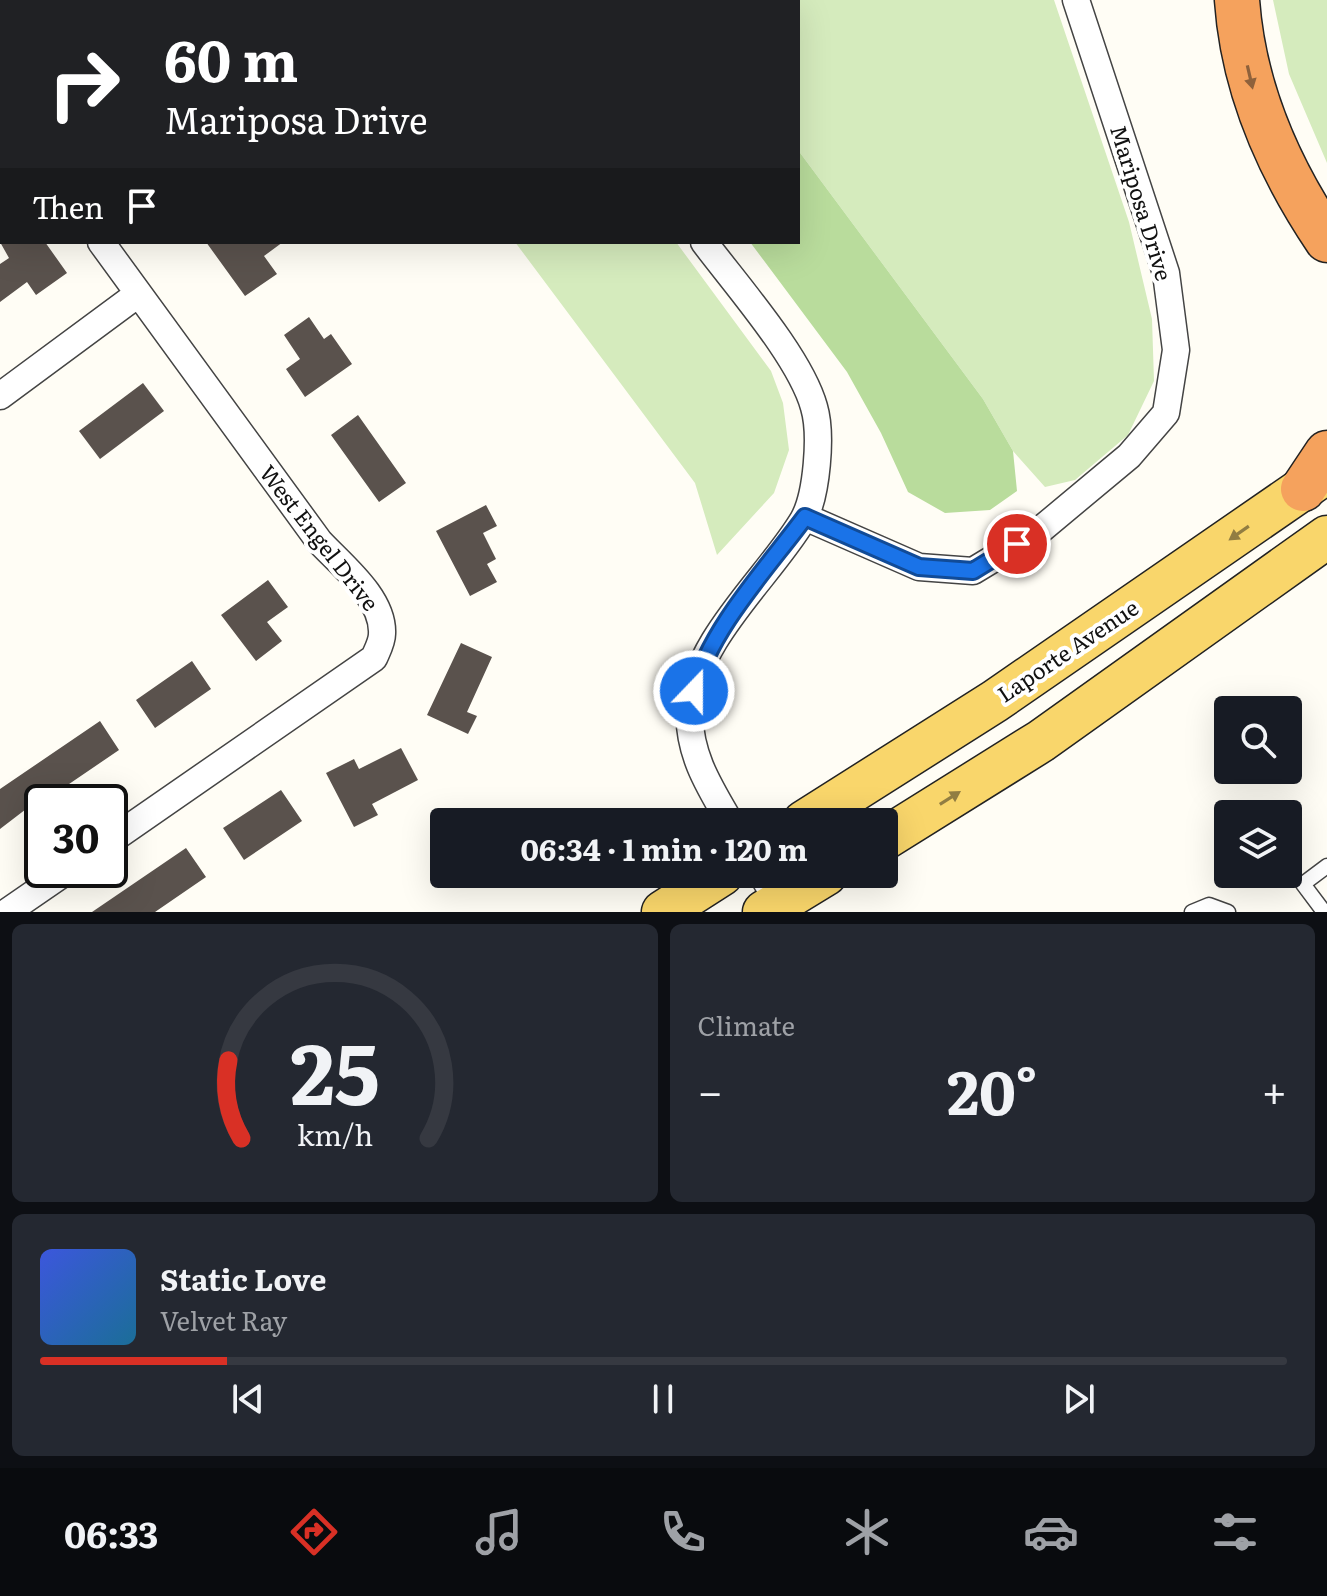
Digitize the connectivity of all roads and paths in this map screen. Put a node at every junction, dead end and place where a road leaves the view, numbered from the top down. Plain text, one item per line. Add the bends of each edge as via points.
1 (1076, 0) edge
2 (1237, 0) edge
3 (1327, 240) edge
4 (102, 244) edge
5 (705, 244) edge
6 (138, 294) junction
7 (0, 396) edge
8 (1327, 453) edge
9 (1315, 481) edge
10 (805, 517) junction
11 (1327, 537) edge
12 (721, 808) edge
13 (826, 808) edge
14 (128, 829) edge
15 (898, 830) edge
16 (1327, 866) edge
17 (42, 888) edge
18 (700, 888) edge
19 (801, 888) edge
20 (776, 902) edge
21 (7, 912) edge
22 (663, 912) edge
23 (1192, 912) edge
24 (1228, 912) edge
25 (1324, 912) edge

1 - 10 street, Mariposa Drive via 1166,273 1176,350 1166,413 1129,456 1039,531 973,571 919,567
2 -> 3 highway via 1252,87 1276,152
4 - 6 street, West Engel Drive
5 - 10 street via 808,389 820,430
6 - 7 street
6 - 14 street, West Engel Drive via 319,541 380,614 382,636 374,658
8 - 9 highway
9 -> 13 main road, Laporte Avenue via 1008,692
10 - 12 street via 741,603 699,672 690,710 693,745 703,778
15 -> 11 main road via 1041,741
16 - 25 lane via 1303,884
17 - 21 street
18 - 22 main road
19 - 20 main road
23 - 24 lane via 1209,905

